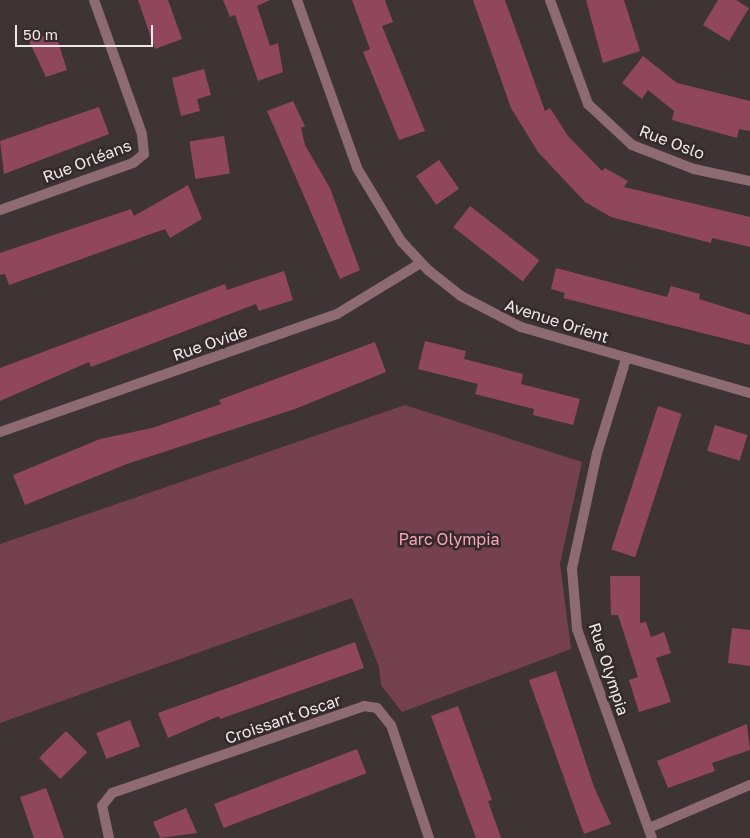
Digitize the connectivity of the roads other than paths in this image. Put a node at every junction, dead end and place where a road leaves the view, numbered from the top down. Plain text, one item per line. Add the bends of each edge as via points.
1 (94, 0) edge
2 (297, 0) edge
3 (550, 0) edge
4 (750, 181) edge
5 (0, 210) edge
6 (420, 263) junction
7 (626, 359) junction
8 (750, 394) edge
9 (0, 432) edge
10 (750, 785) edge
11 (650, 833) edge
12 (109, 838) edge
13 (429, 838) edge

1 - 5 street, Rue Orléans via 142,134 144,154 133,163
2 - 6 street, Avenue Orient via 358,168 383,214
3 - 4 street, Rue Oslo via 588,104 632,145 694,169
6 - 7 street, Avenue Orient via 490,314
6 - 9 street, Rue Ovide via 337,314
7 - 8 street, Avenue Orient
7 - 11 street, Rue Olympia via 598,453 572,568 577,629
10 - 11 street
12 - 13 street, Croissant Oscar via 102,806 112,793 364,706 377,708 390,726

